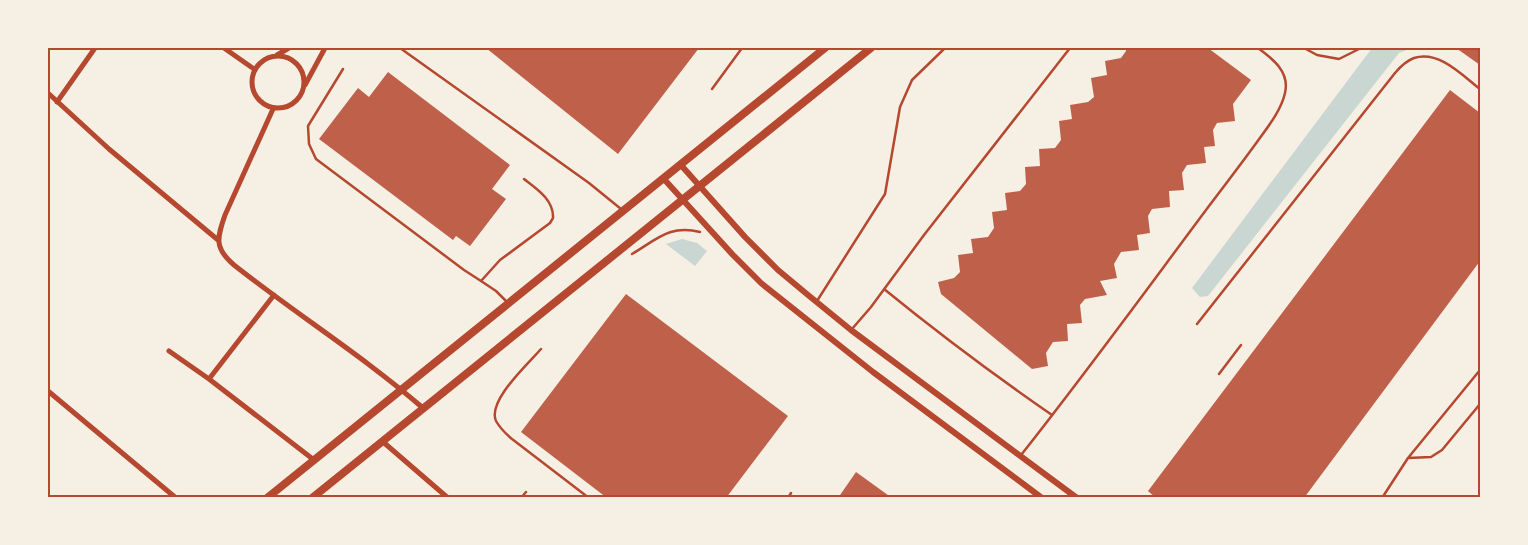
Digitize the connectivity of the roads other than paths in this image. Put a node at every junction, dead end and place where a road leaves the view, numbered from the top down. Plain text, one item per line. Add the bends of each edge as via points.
1 (95, 48) edge
2 (224, 48) edge
3 (290, 48) edge
4 (325, 48) edge
5 (400, 48) edge
6 (742, 48) edge
7 (826, 48) edge
8 (871, 48) edge
9 (945, 48) edge
10 (1070, 48) edge
11 (1258, 48) edge
12 (1304, 48) edge
13 (1361, 48) edge
14 (277, 56) junction
15 (343, 68) dead end
16 (254, 69) junction
17 (304, 85) junction
18 (712, 89) dead end
19 (1480, 89) edge
20 (48, 93) edge
21 (57, 102) junction
22 (273, 109) junction
23 (680, 164) junction
24 (663, 178) junction
25 (524, 179) dead end
26 (700, 185) junction
27 (682, 199) junction
28 (623, 210) junction
29 (218, 240) junction
30 (481, 281) junction
31 (884, 289) junction
32 (274, 294) junction
33 (816, 302) junction
34 (508, 303) junction
35 (1197, 324) dead end
36 (851, 330) junction
37 (1241, 345) dead end
38 (541, 349) dead end
39 (169, 351) dead end
40 (1480, 370) edge
41 (1218, 374) dead end
42 (209, 379) junction
43 (401, 389) junction
44 (48, 391) edge
45 (1480, 404) edge
46 (423, 408) junction
47 (1052, 415) junction
48 (382, 441) junction
49 (1021, 456) junction
50 (1408, 458) junction
51 (314, 460) junction
52 (791, 493) dead end
53 (176, 498) edge
54 (267, 498) edge
55 (312, 498) edge
56 (448, 498) edge
57 (589, 498) edge
58 (788, 498) edge
59 (1042, 498) edge
60 (1077, 498) edge
61 (1382, 498) edge

1 - 21 street
2 - 16 street
3 - 14 street
4 - 17 street
5 - 28 lane
6 - 18 lane
7 - 23 main road
8 - 26 main road
9 - 33 lane via 912,80 900,106 885,194
10 - 31 lane
11 - 47 lane via 1283,72 1286,92 1281,106
12 - 13 lane via 1317,55 1339,59
14 - 16 street via 260,62
14 - 17 street via 294,61 304,76
15 - 30 lane via 308,126 308,144 316,159
16 - 22 street via 253,94 258,101
17 - 22 street via 297,101 282,109
19 - 35 lane via 1435,58 1413,58 1404,64
20 - 21 street
21 - 29 street
22 - 29 street via 225,215
23 - 24 main road
23 - 26 street
24 - 27 street
24 - 28 main road
25 - 30 lane via 547,199 552,206 553,218 500,260
26 - 27 main road
26 - 33 street via 765,258
27 - 46 main road
27 - 59 street via 761,283 873,372
28 - 34 main road
29 - 32 street via 226,259
30 - 34 lane
31 - 36 lane
31 - 47 lane
32 - 42 street
32 - 43 street
33 - 36 street
34 - 43 main road
36 - 49 street
37 - 41 lane
38 - 57 lane via 497,402 495,420 512,439
39 - 42 street
40 - 50 lane
42 - 51 street
43 - 46 street
43 - 51 main road
44 - 53 street
45 - 50 lane via 1442,450 1431,457
46 - 48 main road
47 - 49 lane
48 - 55 main road
48 - 56 street
49 - 60 street
50 - 61 lane
51 - 54 main road
52 - 58 lane

